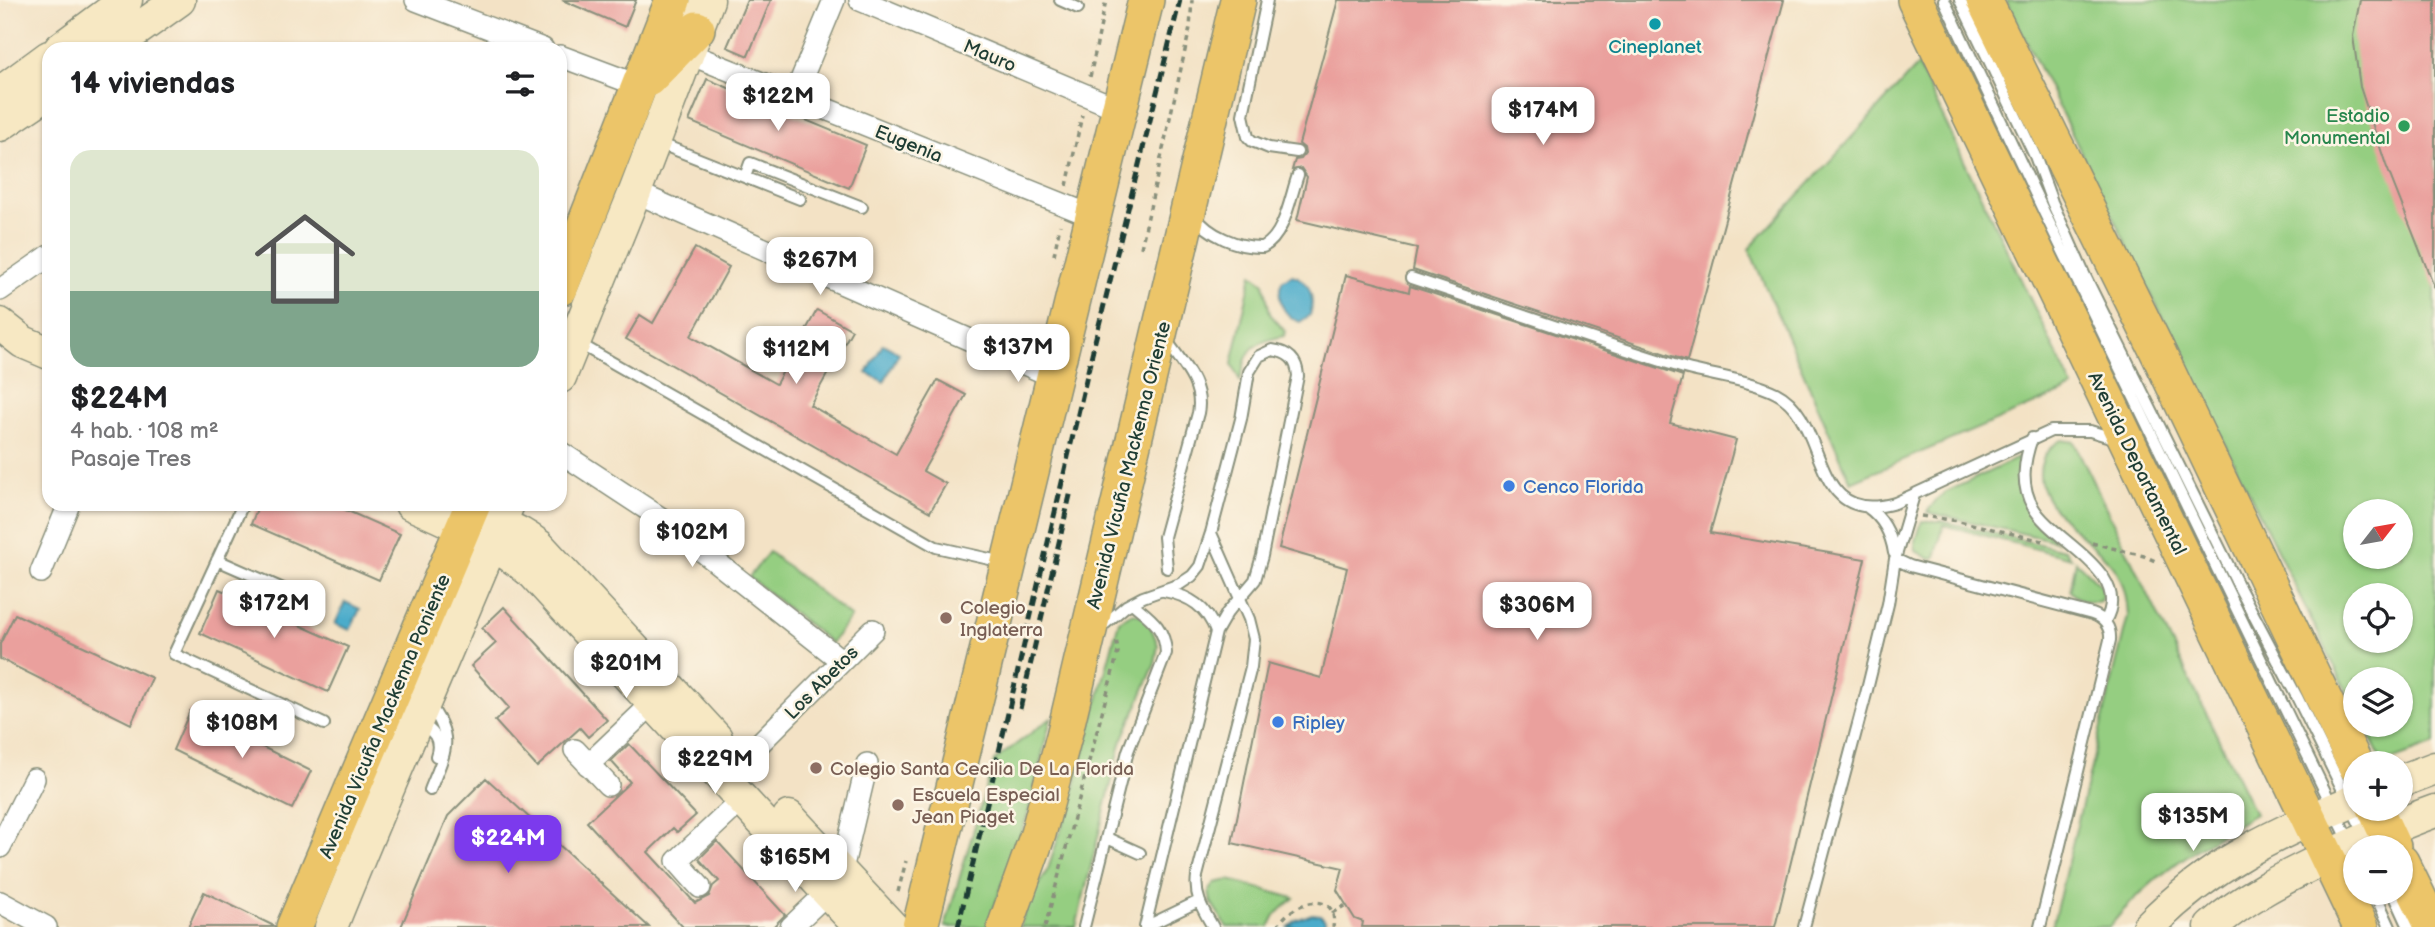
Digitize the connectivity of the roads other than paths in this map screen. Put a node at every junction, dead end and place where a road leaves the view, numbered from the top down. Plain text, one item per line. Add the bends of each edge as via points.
1 (126, 0) edge
2 (179, 0) edge
3 (416, 0) edge
4 (673, 0) edge
5 (834, 0) edge
6 (860, 0) edge
7 (1060, 0) edge
8 (1238, 0) edge
9 (1267, 0) edge
10 (1914, 0) edge
11 (1944, 0) edge
12 (1960, 0) edge
13 (1984, 0) edge
14 (1147, 3) edge
15 (1078, 8) dead end
16 (697, 27) edge
17 (69, 42) edge
18 (120, 42) edge
19 (525, 42) edge
20 (567, 59) edge
21 (42, 62) edge
22 (640, 86) junction
23 (0, 93) edge
24 (42, 97) edge
25 (794, 97) junction
26 (1119, 109) junction
27 (0, 125) edge
28 (654, 142) junction
29 (1297, 152) dead end
30 (1298, 175) dead end
31 (745, 177) junction
32 (635, 192) junction
33 (800, 199) dead end
34 (862, 207) dead end
35 (1189, 208) junction
36 (2044, 212) junction
37 (1092, 216) junction
38 (42, 261) edge
39 (567, 270) edge
40 (1411, 278) dead end
41 (0, 290) edge
42 (0, 324) edge
43 (1161, 332) junction
44 (575, 341) junction
45 (42, 350) edge
46 (567, 360) edge
47 (1054, 377) junction
48 (2105, 394) junction
49 (2137, 433) junction
50 (2032, 438) junction
51 (567, 457) edge
52 (1914, 495) junction
53 (1867, 507) junction
54 (66, 511) edge
55 (240, 511) edge
56 (443, 511) edge
57 (488, 521) edge
58 (1211, 533) junction
59 (2164, 548) junction
60 (1895, 559) junction
61 (217, 560) junction
62 (1009, 564) junction
63 (1167, 568) dead end
64 (41, 572) dead end
65 (1163, 591) junction
66 (299, 596) dead end
67 (1240, 598) junction
68 (1132, 603) junction
69 (2105, 621) junction
70 (873, 630) dead end
71 (1216, 632) junction
72 (1085, 642) junction
73 (842, 660) junction
74 (653, 703) junction
75 (420, 710) junction
76 (324, 724) dead end
77 (2349, 751) edge
78 (739, 764) junction
79 (867, 764) dead end
80 (2435, 768) edge
81 (2413, 776) edge
82 (34, 779) dead end
83 (608, 785) dead end
84 (743, 799) junction
85 (2435, 811) edge
86 (2356, 830) edge
87 (1107, 838) junction
88 (0, 848) edge
89 (1140, 853) dead end
90 (834, 883) junction
91 (312, 885) junction
92 (2413, 886) edge
93 (700, 887) dead end
94 (1199, 901) junction
95 (0, 902) edge
96 (2380, 905) edge
97 (2399, 905) edge
98 (46, 927) edge
99 (294, 927) edge
100 (307, 927) edge
101 (331, 927) edge
102 (791, 927) edge
103 (860, 927) edge
104 (892, 927) edge
105 (920, 927) edge
106 (1005, 927) edge
107 (1084, 927) edge
108 (1145, 927) edge
109 (1213, 927) edge
110 (1804, 927) edge
111 (2040, 927) edge
112 (2148, 927) edge
113 (2211, 927) edge
114 (2361, 927) edge
115 (2390, 927) edge
116 (2409, 927) edge
117 (2433, 927) edge

1 - 17 main road
2 - 18 main road
3 - 19 street
4 - 22 main road
5 - 25 street
6 - 26 street, Mauro
7 - 15 lane
8 - 35 main road, Avenida Vicuña Mackenna Oriente
9 - 29 lane via 1243,115 1248,136 1269,148
10 - 48 main road, Avenida Departamental
11 - 36 lane
12 - 86 lane via 2035,156 2085,276
13 - 77 main road
14 - 26 main road
16 - 22 main road
16 - 25 street, Eugenia
16 - 28 main road
20 - 22 street
21 - 23 main road
22 - 39 main road
24 - 27 main road
25 - 37 street, Eugenia
26 - 37 main road
28 - 31 lane
28 - 32 main road
30 - 35 lane via 1267,246 1218,237
31 - 33 lane
31 - 34 lane via 750,163
32 - 44 main road
32 - 47 street
35 - 43 main road, Avenida Vicuña Mackenna Oriente
36 - 48 lane
36 - 49 lane
37 - 47 main road
38 - 41 street
40 - 53 lane via 1685,368 1774,392 1796,411 1834,490
42 - 45 main road
43 - 63 lane via 1200,397 1166,527
43 - 72 main road, Avenida Vicuña Mackenna Oriente
44 - 46 main road
44 - 62 lane via 936,547
47 - 62 main road
48 - 49 main road, Avenida Departamental
49 - 50 lane via 2073,429
49 - 59 main road, Avenida Departamental
49 - 59 lane via 2158,475
49 - 86 lane
50 - 52 lane
50 - 69 lane via 2025,463 2029,498 2038,514 2109,587 2112,600
51 - 73 street via 659,517
52 - 53 lane
52 - 60 lane
53 - 60 lane via 1889,532
54 - 64 street
55 - 61 lane
56 - 57 main road
57 - 74 main road via 508,552
57 - 75 main road, Avenida Vicuña Mackenna Poniente via 451,645
57 - 78 main road via 523,535 547,554
57 - 91 main road, Avenida Vicuña Mackenna Poniente
58 - 65 lane via 1196,572
58 - 67 lane
58 - 67 lane via 1252,365 1263,353 1284,352 1296,364 1298,376 1262,556 1255,580
59 - 86 main road, Avenida Departamental
60 - 69 lane
60 - 110 lane via 1866,694
61 - 66 lane
61 - 76 lane via 174,654
62 - 105 main road
65 - 68 lane
65 - 71 lane via 1181,594 1200,606 1211,617
67 - 71 lane
67 - 94 lane via 1254,651 1197,876
68 - 72 lane
68 - 87 lane via 1159,627 1166,653 1128,751
69 - 111 lane via 2109,640
70 - 73 street, Los Abetos
71 - 108 lane
72 - 106 main road, Avenida Vicuña Mackenna Oriente via 1046,808
73 - 78 street, Los Abetos
74 - 83 street via 581,758
74 - 84 main road
75 - 75 lane via 443,724 446,741 427,789 439,744
75 - 101 main road, Avenida Vicuña Mackenna Poniente
78 - 90 main road
79 - 90 street
80 - 81 main road
82 - 88 street
84 - 90 main road
84 - 93 street via 677,861
85 - 86 main road
86 - 112 main road via 2252,848 2192,886
86 - 113 main road
86 - 114 main road, Avenida Departamental
87 - 89 lane
87 - 107 lane
90 - 102 street
90 - 103 main road
90 - 104 main road
91 - 99 main road, Avenida Vicuña Mackenna Poniente
91 - 100 main road
92 - 117 main road
94 - 108 lane
94 - 109 lane
95 - 98 street
96 - 115 lane
97 - 116 lane

